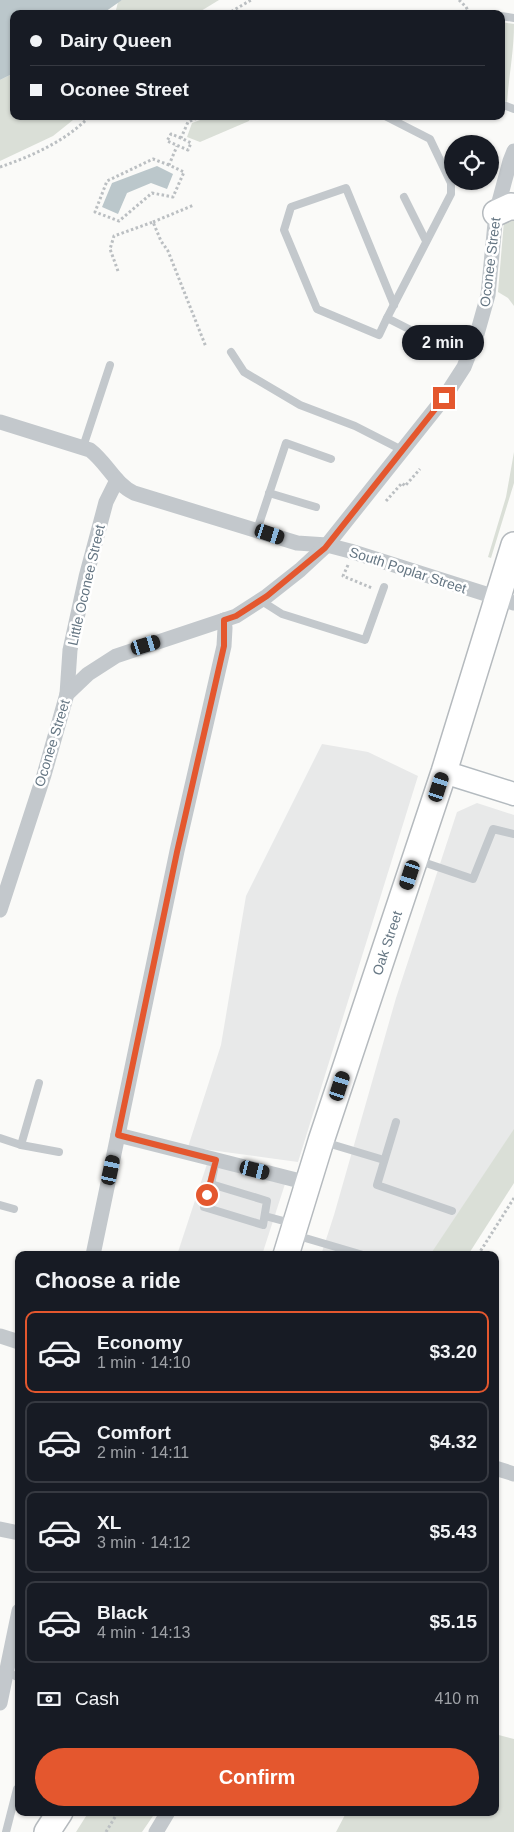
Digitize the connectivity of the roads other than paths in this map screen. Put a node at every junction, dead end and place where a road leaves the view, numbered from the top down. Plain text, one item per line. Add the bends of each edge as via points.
1 (394, 120) edge
2 (514, 151) edge
3 (404, 197) dead end
4 (506, 202) edge
5 (426, 241) junction
6 (394, 305) junction
7 (387, 318) junction
8 (231, 352) dead end
9 (468, 359) junction
10 (110, 365) dead end
11 (0, 422) edge
12 (83, 447) junction
13 (402, 450) junction
14 (331, 459) dead end
15 (116, 480) junction
16 (269, 493) junction
17 (316, 507) dead end
18 (256, 530) junction
19 (327, 545) junction
20 (514, 545) edge
21 (383, 590) road end
22 (260, 600) junction
23 (506, 601) edge
24 (224, 620) junction
25 (67, 694) junction
26 (444, 772) junction
27 (514, 794) edge
28 (514, 834) edge
29 (415, 860) junction
30 (0, 910) edge
31 (39, 1083) dead end
32 (396, 1122) dead end
33 (118, 1135) junction
34 (0, 1138) edge
35 (321, 1141) junction
36 (21, 1146) junction
37 (59, 1152) dead end
38 (216, 1160) junction
39 (384, 1160) junction
40 (308, 1183) junction
41 (211, 1184) junction
42 (0, 1205) edge
43 (14, 1209) dead end
44 (452, 1211) dead end
45 (265, 1216) junction
46 (291, 1238) edge
47 (94, 1251) edge
48 (338, 1251) edge
49 (0, 1336) edge
50 (15, 1341) edge
51 (499, 1469) edge
52 (514, 1474) edge
53 (0, 1529) edge
54 (15, 1532) edge
55 (15, 1646) edge
56 (12, 1674) edge
57 (0, 1703) edge
58 (15, 1797) edge
59 (57, 1816) edge
60 (166, 1816) edge
61 (6, 1832) edge
62 (47, 1832) edge
63 (156, 1832) edge

1 - 5 lane via 430,139 451,183 451,194
2 - 4 street, Oconee Street
3 - 5 lane
4 - 9 street, Oconee Street via 488,295
5 - 6 lane
6 - 7 lane
6 - 7 lane via 346,188 291,207 284,230 316,309 379,335
7 - 9 lane
8 - 13 lane via 244,372 300,405 355,426
9 - 13 street, Oconee Street via 444,398
10 - 12 lane
11 - 12 street, South Poplar Street
12 - 15 street, South Poplar Street via 99,457
13 - 19 street, Oconee Street
14 - 16 lane via 286,443
15 - 18 street, South Poplar Street via 125,489
15 - 25 street, Little Oconee Street via 106,502 86,577 70,650
16 - 17 lane
16 - 18 lane
18 - 19 street, South Poplar Street via 297,543
19 - 22 street, Oconee Street
19 - 23 street, South Poplar Street
20 - 23 main road, Oak Street
21 - 22 lane via 366,640 282,614
22 - 24 street, Oconee Street
23 - 26 main road, Oak Street
24 - 25 street, Oconee Street via 127,650 88,674
24 - 33 street via 224,646
25 - 30 street, Oconee Street
26 - 27 street
26 - 29 main road, Oak Street
28 - 29 lane via 493,829 473,879
29 - 35 main road, Oak Street
31 - 36 lane
32 - 39 lane
33 - 38 street
33 - 47 street
34 - 36 lane
35 - 39 lane
35 - 40 main road, Oak Street
36 - 37 lane
38 - 40 street
38 - 41 lane
39 - 44 lane via 377,1185
40 - 46 main road, Oak Street
41 - 45 lane via 267,1201
41 - 45 lane via 204,1207 263,1225
42 - 43 lane
45 - 46 lane
46 - 48 lane
49 - 50 street
51 - 52 street
53 - 54 street
55 - 56 street
56 - 57 street
58 - 61 lane
59 - 62 main road
60 - 63 street

